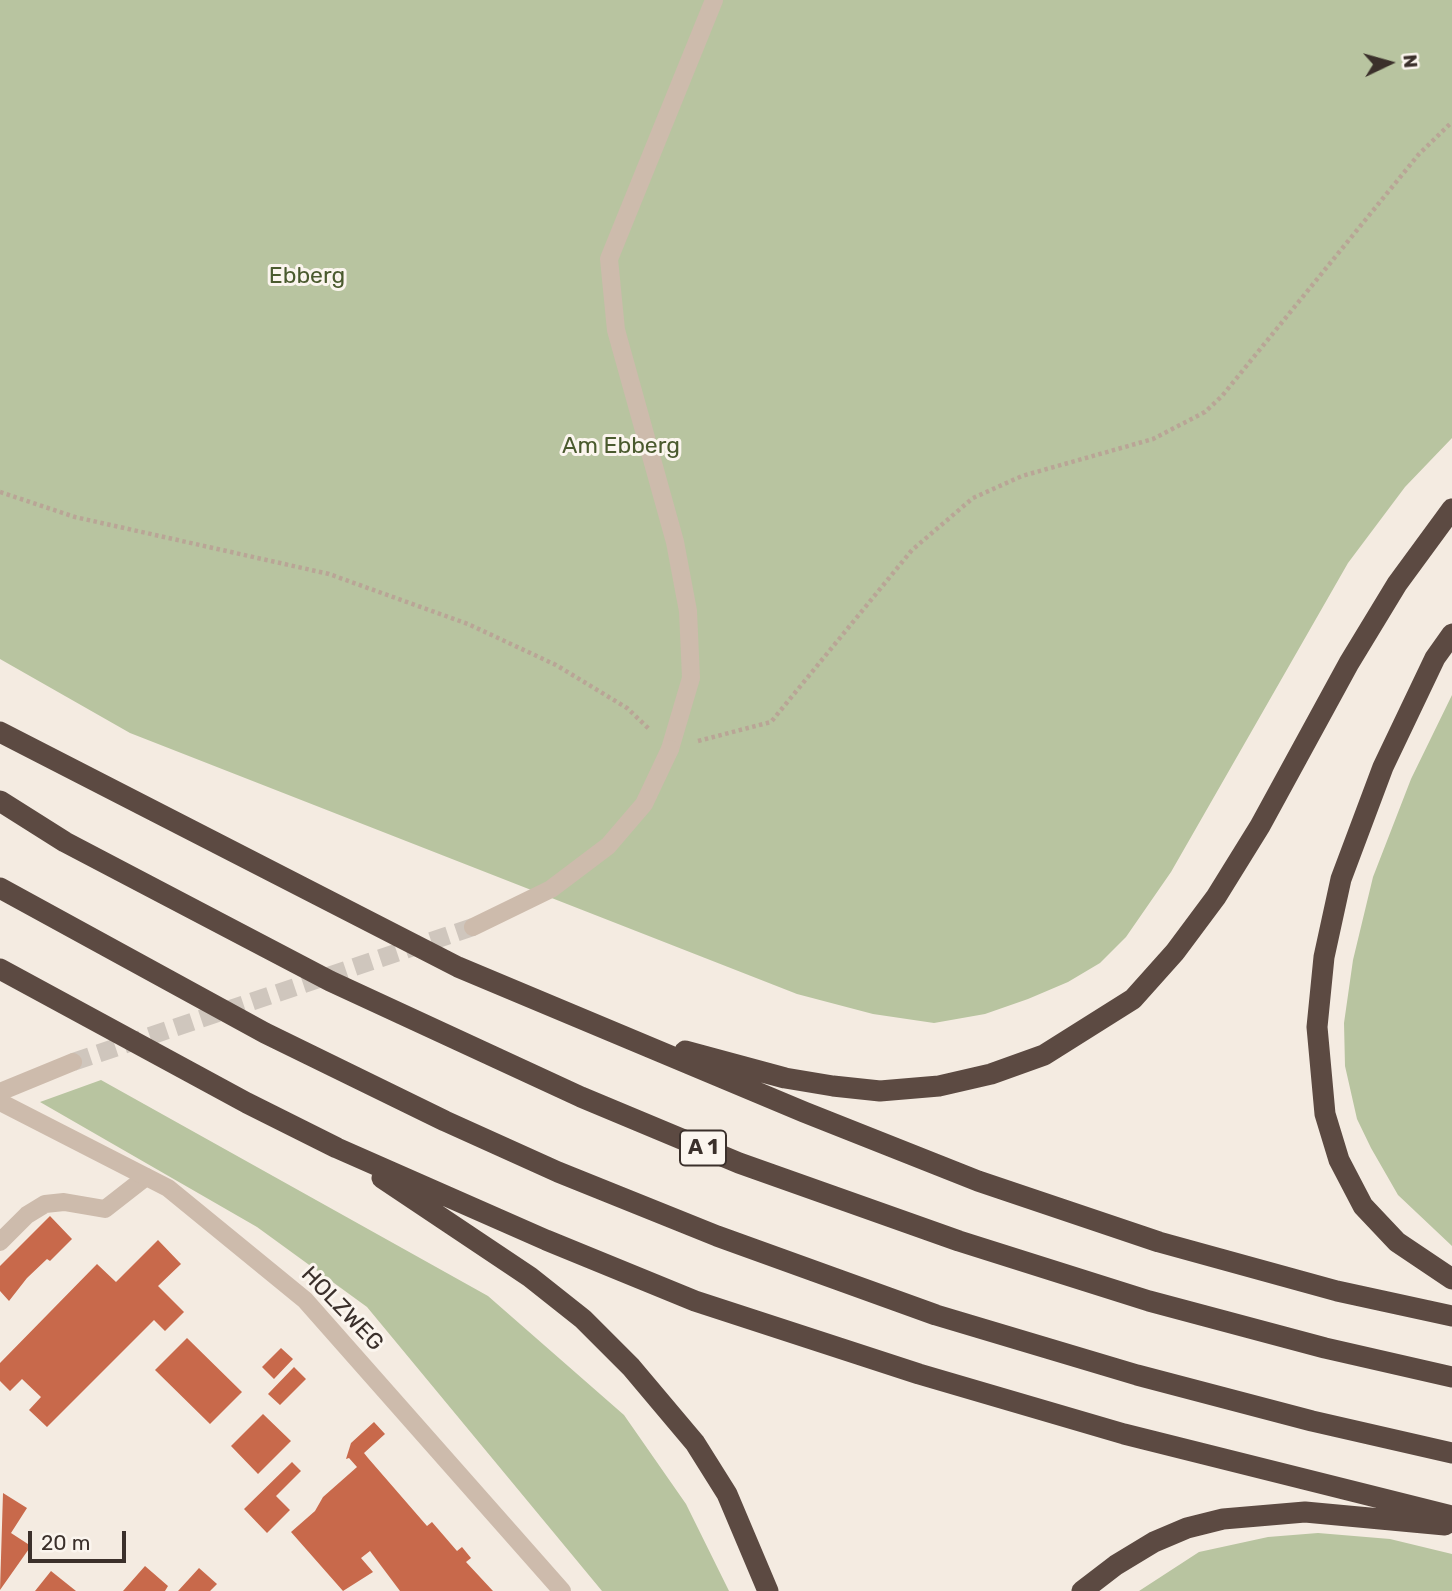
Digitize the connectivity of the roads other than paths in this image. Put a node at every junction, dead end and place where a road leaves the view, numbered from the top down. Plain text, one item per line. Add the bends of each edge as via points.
1 (714, 0) edge
2 (1452, 509) edge
3 (1452, 634) edge
4 (0, 732) edge
5 (0, 801) edge
6 (0, 888) edge
7 (473, 927) tunnel mouth
8 (0, 970) edge
9 (602, 1028) junction
10 (73, 1062) tunnel mouth
11 (0, 1092) edge
12 (0, 1102) edge
13 (337, 1147) junction
14 (146, 1177) junction
15 (0, 1242) edge
16 (1452, 1279) edge
17 (1452, 1316) edge
18 (1452, 1377) edge
19 (1452, 1453) edge
20 (1452, 1516) edge
21 (1452, 1525) edge
22 (562, 1591) edge
23 (768, 1591) edge
24 (1082, 1591) edge

1 - 7 street via 608,259 616,330 675,542 688,611 691,678 670,749 644,804 608,846 551,889
2 - 9 highway via 1396,584 1216,897 1133,999 1091,1028 1044,1055 991,1074 939,1086 880,1091 785,1078
3 - 16 highway via 1435,658 1383,767 1341,879 1324,957 1317,1027 1325,1114 1339,1160 1363,1206 1397,1242
4 - 9 highway via 458,967
5 - 18 highway, A 1 via 77,848 330,981 581,1097 739,1163 959,1241 1149,1301
6 - 19 highway via 265,1033 409,1104 558,1172 717,1236 936,1315 1137,1375
8 - 13 highway
9 - 17 highway via 804,1112 1043,1203 1159,1242 1337,1291
10 - 11 street
12 - 14 street, HOLZWEG
13 - 20 highway via 546,1240 708,1305 1124,1434
13 - 23 highway via 530,1277 631,1367 695,1443 727,1494
14 - 15 street via 105,1209 64,1202 45,1204
14 - 22 street, HOLZWEG via 168,1188 305,1300
21 - 24 highway via 1305,1512 1223,1519 1154,1542

